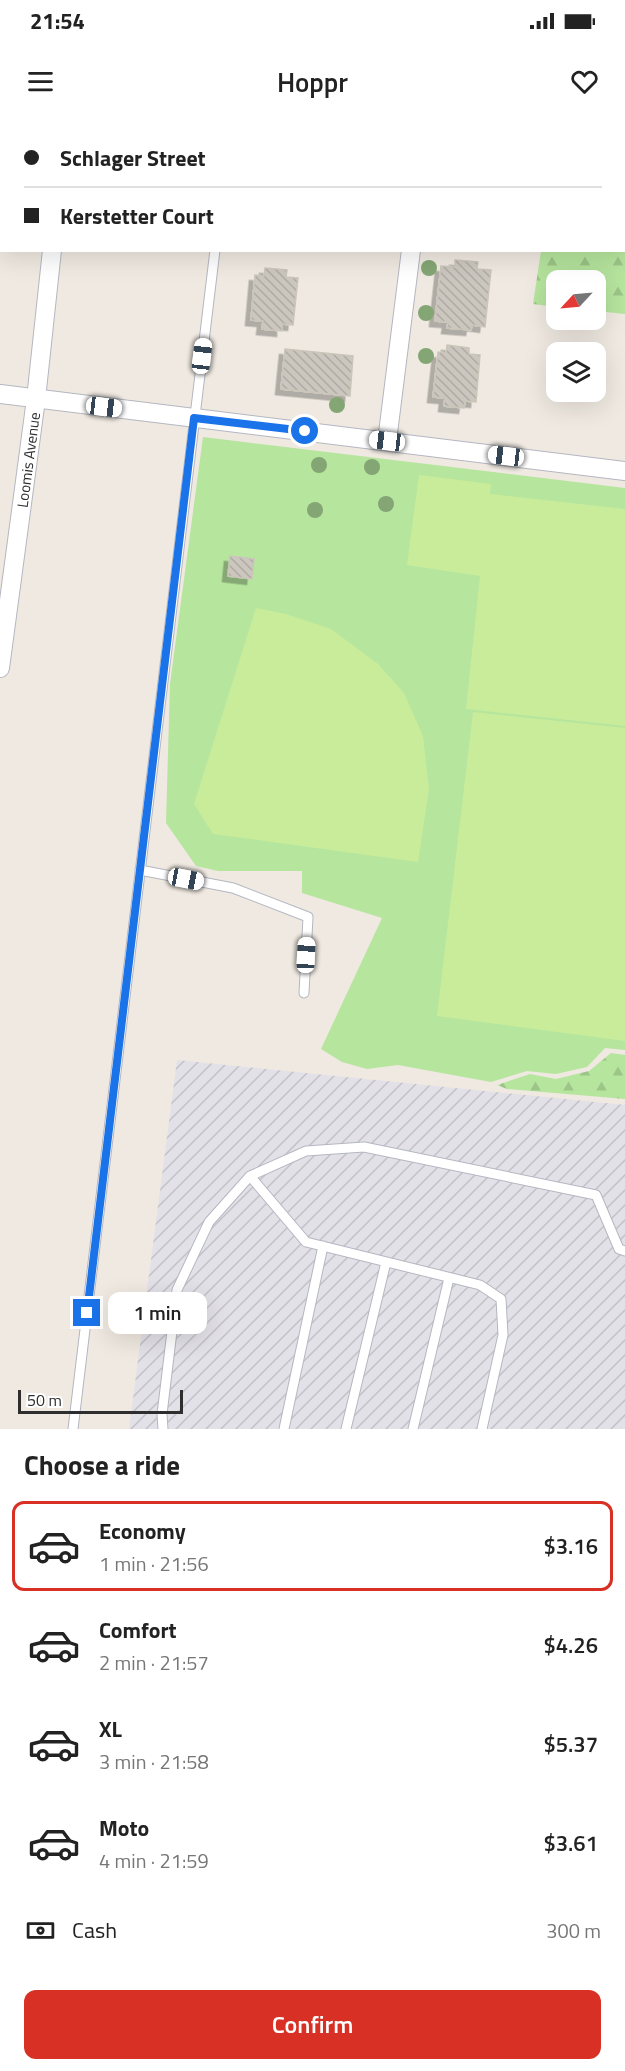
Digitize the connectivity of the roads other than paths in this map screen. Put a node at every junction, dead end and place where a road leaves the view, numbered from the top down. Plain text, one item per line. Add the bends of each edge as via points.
1 (52, 252) edge
2 (215, 252) edge
3 (411, 252) edge
4 (0, 394) edge
5 (36, 399) junction
6 (194, 418) junction
7 (387, 441) junction
8 (625, 471) edge
9 (0, 668) edge
10 (140, 870) junction
11 (304, 993) dead end
12 (250, 1176) junction
13 (323, 1246) junction
14 (625, 1251) edge
15 (386, 1262) junction
16 (449, 1278) junction
17 (73, 1429) edge
18 (163, 1429) edge
19 (284, 1429) edge
20 (346, 1429) edge
21 (413, 1429) edge
22 (482, 1429) edge

1 - 5 street, Loomis Avenue
2 - 6 lane
3 - 7 street
4 - 5 street
5 - 6 street
5 - 9 street, Loomis Avenue
6 - 7 street
6 - 10 lane
7 - 8 street
10 - 11 lane via 233,888 308,917
10 - 17 lane
12 - 13 lane via 306,1242
12 - 14 lane via 306,1151 364,1147 596,1195 619,1250
12 - 18 lane via 209,1222 177,1290
13 - 15 lane
13 - 19 lane
15 - 16 lane
15 - 20 lane
16 - 21 lane
16 - 22 lane via 480,1285 501,1299 503,1335

